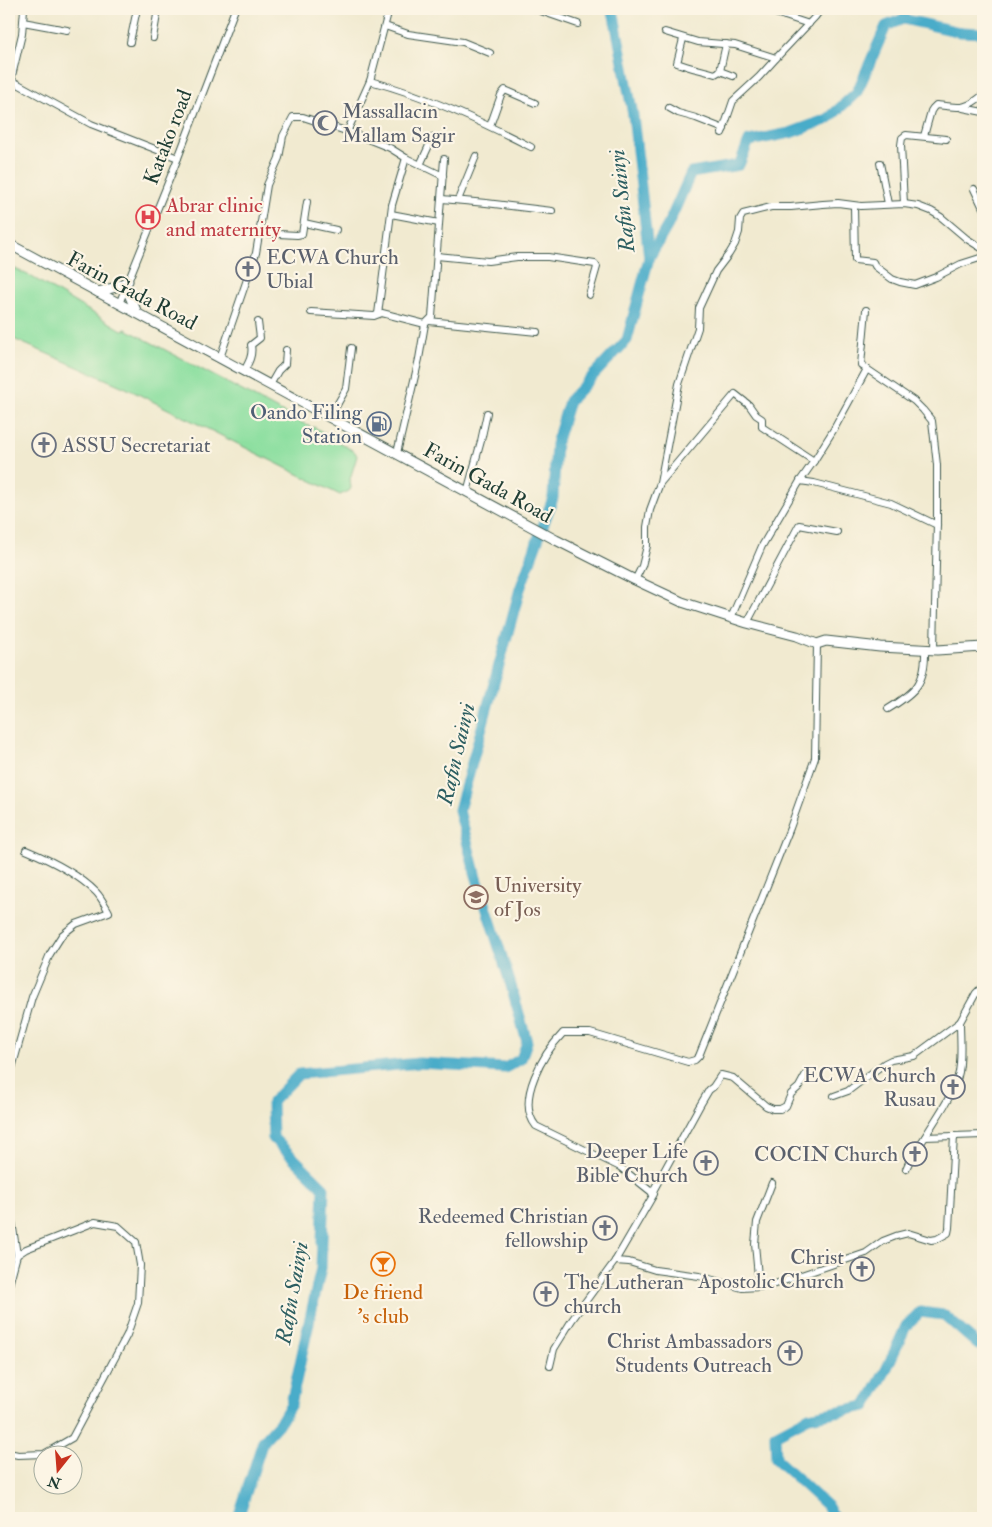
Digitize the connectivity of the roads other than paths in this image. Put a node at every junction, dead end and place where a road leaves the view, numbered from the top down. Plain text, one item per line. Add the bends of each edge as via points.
1 (24, 9) edge
2 (137, 9) edge
3 (158, 9) edge
4 (235, 9) edge
5 (389, 9) edge
6 (535, 9) edge
7 (761, 9) edge
8 (788, 9) edge
9 (821, 9) edge
10 (785, 16) junction
11 (23, 22) junction
12 (578, 24) dead end
13 (809, 24) junction
14 (384, 26) junction
15 (67, 30) dead end
16 (665, 32) dead end
17 (153, 38) dead end
18 (683, 39) junction
19 (130, 42) dead end
20 (726, 44) junction
21 (490, 53) dead end
22 (776, 58) junction
23 (720, 72) junction
24 (734, 76) dead end
25 (10, 79) edge
26 (370, 81) junction
27 (983, 95) edge
28 (535, 103) dead end
29 (669, 108) dead end
30 (964, 108) junction
31 (983, 112) edge
32 (490, 126) junction
33 (347, 132) junction
34 (924, 136) junction
35 (433, 138) dead end
36 (946, 140) dead end
37 (531, 147) dead end
38 (476, 156) dead end
39 (178, 158) junction
40 (406, 158) junction
41 (444, 159) dead end
42 (880, 163) dead end
43 (420, 165) junction
44 (443, 176) junction
45 (974, 189) dead end
46 (442, 199) junction
47 (458, 200) junction
48 (306, 202) dead end
49 (888, 204) junction
50 (904, 204) junction
51 (854, 206) junction
52 (983, 208) edge
53 (552, 210) dead end
54 (390, 214) junction
55 (439, 223) junction
56 (304, 224) junction
57 (336, 230) dead end
58 (260, 233) junction
59 (9, 244) edge
60 (982, 247) edge
61 (437, 256) junction
62 (983, 257) edge
63 (127, 284) junction
64 (98, 292) junction
65 (589, 295) dead end
66 (119, 304) junction
67 (866, 310) dead end
68 (311, 312) dead end
69 (137, 313) junction
70 (378, 314) junction
71 (258, 322) dead end
72 (427, 322) junction
73 (537, 332) dead end
74 (351, 348) dead end
75 (286, 350) dead end
76 (220, 358) junction
77 (867, 369) junction
78 (244, 371) junction
79 (270, 385) junction
80 (487, 413) dead end
81 (330, 417) junction
82 (397, 453) junction
83 (814, 461) junction
84 (800, 481) junction
85 (660, 483) junction
86 (466, 492) junction
87 (937, 525) junction
88 (837, 532) dead end
89 (635, 580) junction
90 (731, 618) junction
91 (747, 623) junction
92 (817, 644) junction
93 (983, 647) edge
94 (930, 649) junction
95 (888, 709) dead end
96 (26, 850) dead end
97 (983, 986) edge
98 (960, 1022) junction
99 (806, 1074) dead end
100 (9, 1079) edge
101 (834, 1096) dead end
102 (983, 1135) edge
103 (954, 1136) junction
104 (925, 1137) junction
105 (906, 1169) dead end
106 (772, 1183) dead end
107 (652, 1192) junction
108 (9, 1201) edge
109 (17, 1255) junction
110 (616, 1261) junction
111 (9, 1285) edge
112 (759, 1288) junction
113 (550, 1366) dead end
114 (9, 1453) edge

1 - 11 street
2 - 19 street
3 - 17 street
4 - 39 street, Katako road
5 - 14 street
6 - 12 street
7 - 10 street
8 - 10 street
9 - 13 street
10 - 13 street
11 - 15 street
11 - 25 street
13 - 22 street
14 - 21 street via 408,34 463,42
14 - 26 street
16 - 18 street
18 - 20 street
18 - 23 street via 677,63 715,74
20 - 22 street
20 - 23 street
22 - 29 street via 734,101 723,131
23 - 24 street
25 - 39 street via 90,124
26 - 32 street
26 - 33 street
27 - 30 street
28 - 32 street via 503,91
30 - 31 street
30 - 34 street via 936,105
32 - 37 street
33 - 40 street via 390,148
33 - 58 street via 303,117 292,117 283,136 280,158 267,184
34 - 36 street
34 - 50 street via 906,135 902,138
35 - 43 street
38 - 47 street
39 - 63 street, Katako road
40 - 43 street
40 - 54 street
41 - 44 street
42 - 49 street
43 - 44 street
44 - 46 street
45 - 52 street
46 - 47 street
46 - 55 street
47 - 53 street
48 - 56 street
49 - 50 street
49 - 51 street
50 - 60 street via 931,211
51 - 62 street via 855,260 873,262 892,279 915,285
51 - 85 street via 838,203 771,207 741,216 734,244 716,271 699,308 698,328 679,384
54 - 55 street
54 - 70 street
55 - 61 street
56 - 57 street
56 - 58 street via 302,234
58 - 76 street
59 - 64 main road, Farin Gada Road
61 - 65 street via 488,261 548,257 595,264 597,267
61 - 72 street via 432,317
63 - 64 main road
63 - 66 street, Katako road
63 - 69 main road
64 - 66 main road, Farin Gada Road
66 - 69 main road, Farin Gada Road
67 - 77 street via 861,365
68 - 70 street
69 - 76 main road, Farin Gada Road
70 - 72 street
71 - 78 street via 260,338 252,345 252,355
72 - 73 street
72 - 82 street
74 - 81 street via 346,389
75 - 79 street via 285,364
76 - 78 main road, Farin Gada Road
77 - 83 street
77 - 87 street via 914,401 932,421 937,465
78 - 79 main road, Farin Gada Road
79 - 81 main road, Farin Gada Road
80 - 86 street
81 - 82 main road, Farin Gada Road
82 - 86 main road, Farin Gada Road
83 - 84 street
83 - 85 street via 762,427 762,419 735,394
84 - 87 street via 891,503
84 - 90 street via 762,546
85 - 89 street via 650,510 642,566
86 - 89 main road, Farin Gada Road
87 - 94 street
88 - 91 street via 799,525
89 - 90 main road, Farin Gada Road via 682,602
90 - 91 main road, Farin Gada Road
91 - 92 main road, Farin Gada Road
92 - 94 main road, Farin Gada Road via 826,641
92 - 107 street via 815,758 699,1056 688,1062 590,1033 563,1033 552,1044 533,1079 528,1105 530,1119 536,1126 620,1167
93 - 94 main road, Farin Gada Road
94 - 95 street via 919,684
96 - 100 street via 73,874 97,893 109,912 76,924 62,935 50,954 32,997
97 - 98 street
98 - 101 street via 914,1056 884,1063 848,1090
98 - 104 street via 960,1062 956,1081
99 - 107 street via 786,1106 780,1109 766,1106 733,1078 721,1075 709,1090
102 - 103 street
103 - 104 street
103 - 112 street via 948,1233 937,1240 908,1233 896,1236 866,1253
104 - 105 street
106 - 112 street via 756,1222
107 - 110 street via 654,1194
108 - 109 street
109 - 111 street
109 - 114 street via 95,1222 118,1226 136,1242 140,1265 138,1303 127,1335 72,1438 44,1454
110 - 112 street via 699,1276 742,1288
110 - 113 street via 572,1320 554,1349

